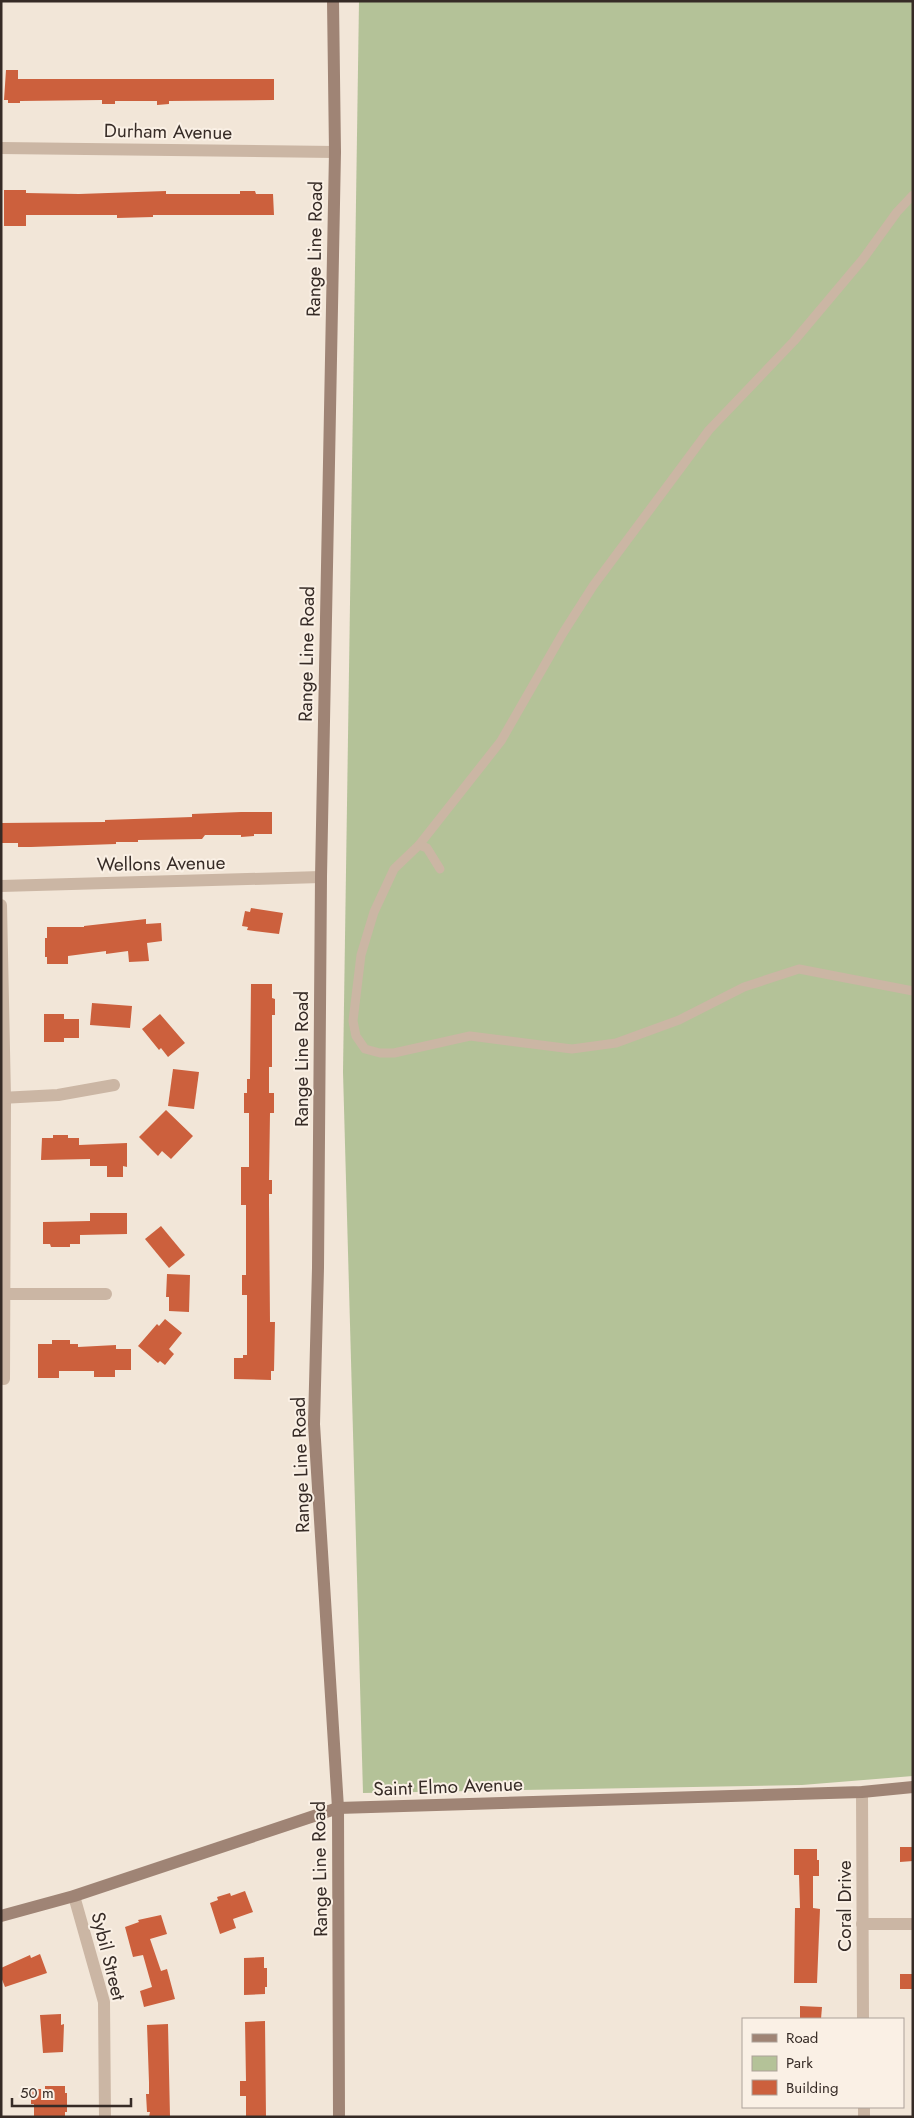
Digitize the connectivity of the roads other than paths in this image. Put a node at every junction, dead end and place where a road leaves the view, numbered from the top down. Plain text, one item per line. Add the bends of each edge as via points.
1 (333, 1) edge
2 (1, 148) edge
3 (335, 152) junction
4 (913, 195) edge
5 (419, 845) junction
6 (440, 869) dead end
7 (321, 877) junction
8 (1, 886) edge
9 (1, 905) edge
10 (913, 991) edge
11 (114, 1085) dead end
12 (3, 1098) edge
13 (6, 1294) junction
14 (106, 1294) dead end
15 (4, 1379) dead end
16 (913, 1787) edge
17 (862, 1792) junction
18 (338, 1808) junction
19 (74, 1896) junction
20 (1, 1916) edge
21 (862, 1924) junction
22 (913, 1924) edge
23 (863, 2018) edge
24 (105, 2117) edge
25 (339, 2117) edge

1 - 3 street, Range Line Road
2 - 3 street, Durham Avenue
3 - 7 street, Range Line Road
4 - 5 lane via 794,341 709,430 593,586 501,741
5 - 6 lane via 427,848
5 - 10 lane via 394,870 374,912 361,955 353,1021 356,1036 365,1049 394,1053 470,1036 572,1049 616,1044 679,1020 744,987 799,968
7 - 8 street, Wellons Avenue
7 - 18 street, Range Line Road via 314,1424
9 - 12 street
11 - 12 street via 58,1095
12 - 13 street
13 - 14 street
13 - 15 street
16 - 17 street, Saint Elmo Avenue
17 - 18 street, Saint Elmo Avenue
17 - 21 street, Coral Drive
18 - 19 street, Saint Elmo Avenue
18 - 25 street, Range Line Road
19 - 20 street, Saint Elmo Avenue
19 - 24 street, Sybil Street via 104,2002
21 - 22 street
21 - 23 street, Coral Drive

